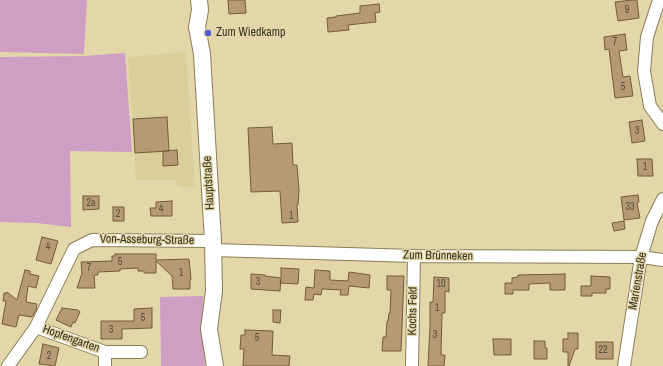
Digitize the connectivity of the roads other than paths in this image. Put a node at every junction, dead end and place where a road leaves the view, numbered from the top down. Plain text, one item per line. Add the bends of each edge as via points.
1 (200, 0) edge
2 (658, 0) edge
3 (663, 124) edge
4 (663, 198) edge
5 (213, 245) junction
6 (414, 256) junction
7 (641, 257) junction
8 (663, 260) edge
9 (36, 327) junction
10 (105, 352) junction
11 (141, 352) dead end
12 (8, 366) edge
13 (105, 366) edge
14 (215, 366) edge
15 (412, 366) edge
16 (624, 366) edge

1 - 5 main road, Hauptstraße via 197,27 202,54
2 - 3 street via 647,37 644,71 650,106
4 - 7 street, Marienstraße via 652,221
5 - 6 street, Zum Brünneken
5 - 9 street, Von-Asseburg-Straße via 92,240 74,249
5 - 14 main road, Hauptstraße via 214,291 210,329
6 - 7 street, Zum Brünneken
6 - 15 street, Kochs Feld
7 - 8 street, Zum Brünneken
7 - 16 street, Marienstraße
9 - 10 street, Hopfengarten
9 - 12 street, Von-Asseburg-Straße
10 - 11 street, Hopfengarten
10 - 13 street, Hopfengarten

